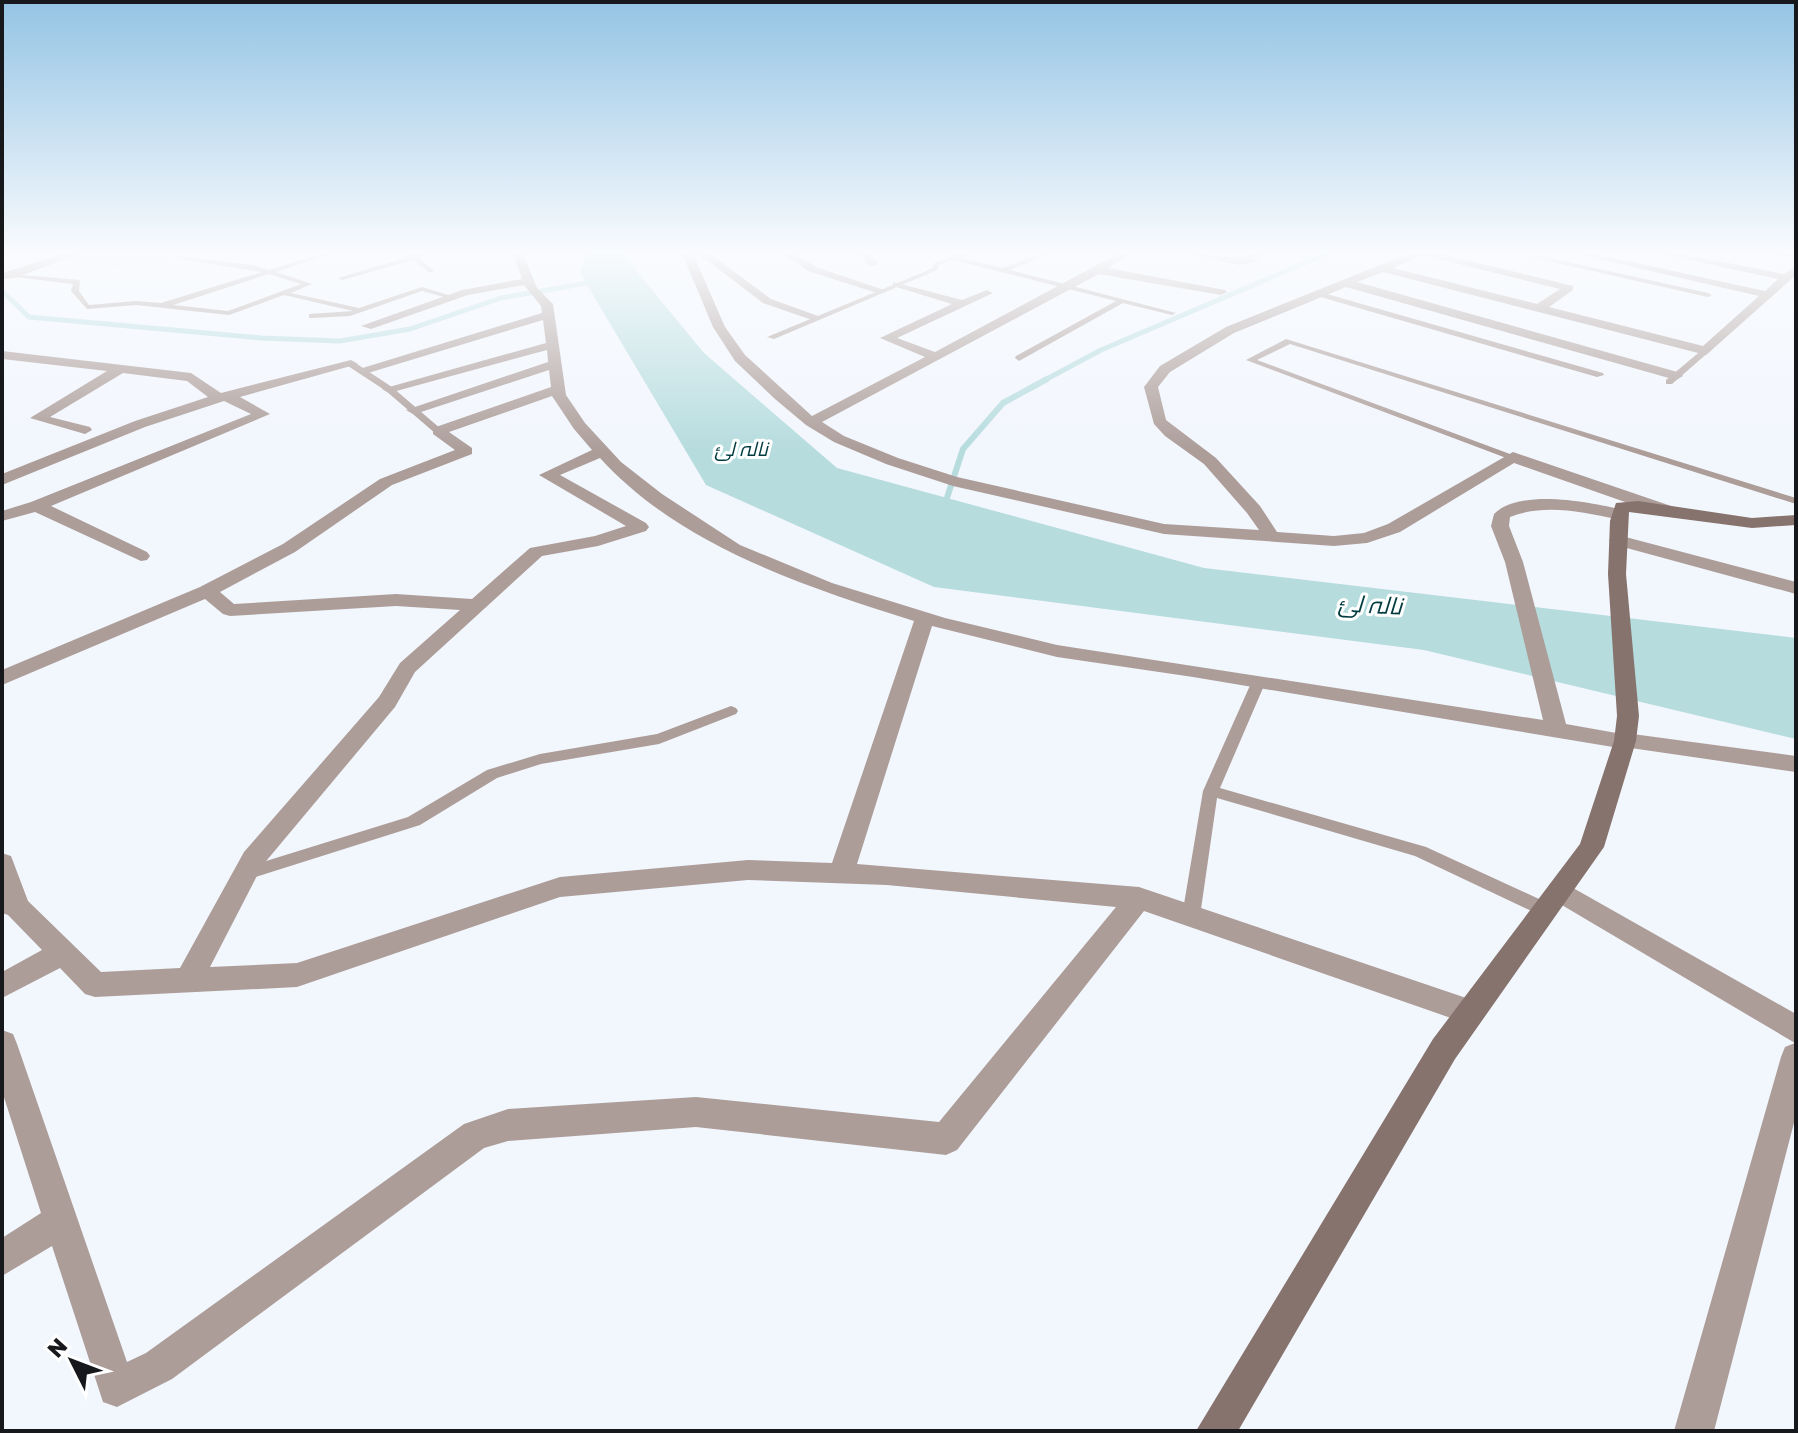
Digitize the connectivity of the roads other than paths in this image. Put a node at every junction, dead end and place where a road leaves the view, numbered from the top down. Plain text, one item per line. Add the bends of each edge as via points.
1 (391, 318) edge
2 (537, 318) edge
3 (548, 318) edge
4 (715, 318) edge
5 (813, 318) edge
6 (932, 318) edge
7 (1010, 318) edge
8 (1091, 318) edge
9 (1260, 318) edge
10 (1403, 318) edge
11 (1464, 318) edge
12 (1578, 318) edge
13 (1743, 318) edge
14 (367, 326) dead end
15 (771, 337) dead end
16 (552, 345) junction
17 (1706, 351) junction
18 (2, 355) edge
19 (936, 357) junction
20 (1019, 358) dead end
21 (555, 364) junction
22 (357, 367) junction
23 (122, 368) junction
24 (1600, 375) dead end
25 (1672, 379) joint
26 (389, 389) junction
27 (558, 389) junction
28 (223, 397) junction
29 (413, 410) junction
30 (811, 422) junction
31 (85, 430) dead end
32 (438, 431) junction
33 (602, 451) junction
34 (1513, 457) junction
35 (2, 480) edge
36 (1796, 501) edge
37 (37, 506) junction
38 (1668, 511) junction
39 (1617, 514) junction
40 (2, 516) edge
41 (1796, 520) edge
42 (1273, 539) junction
43 (1618, 540) junction
44 (141, 556) dead end
45 (1796, 588) edge
46 (207, 591) junction
47 (477, 605) junction
48 (925, 618) junction
49 (2, 678) edge
50 (1259, 681) junction
51 (731, 711) dead end
52 (1556, 728) junction
53 (1626, 729) junction
54 (1796, 764) edge
55 (1211, 791) junction
56 (2, 863) edge
57 (841, 873) junction
58 (245, 874) junction
59 (1139, 898) junction
60 (1552, 900) junction
61 (10, 905) edge
62 (1191, 916) junction
63 (63, 953) junction
64 (189, 979) junction
65 (2, 986) edge
66 (1471, 1012) junction
67 (1796, 1030) edge
68 (2, 1044) edge
69 (1796, 1057) edge
70 (61, 1220) junction
71 (2, 1258) edge
72 (1216, 1431) edge
73 (1694, 1431) edge

1 - 14 street
2 - 22 street
3 - 16 street
4 - 30 street via 740,358
5 - 15 lane
6 - 19 street via 886,338
7 - 19 street
8 - 20 lane
9 - 42 street via 1165,369 1151,387 1159,421 1210,461
10 - 24 lane
11 - 25 street
12 - 17 street
13 - 17 street
16 - 21 street
16 - 26 street
17 - 25 lane
18 - 23 street
19 - 30 street
21 - 27 street
21 - 29 street
22 - 26 lane
22 - 28 street
23 - 28 street via 191,377
23 - 31 street via 37,418
26 - 29 lane
27 - 32 street
27 - 33 street via 579,426
28 - 35 street
28 - 37 street via 263,414
29 - 32 lane
30 - 42 street via 839,439 953,481 1164,529
32 - 46 street via 467,451 386,482 289,548
33 - 47 street via 547,475 640,527 536,552
33 - 48 street via 656,498 734,549 825,587
34 - 36 lane via 1250,360 1289,341
34 - 38 street
34 - 42 street via 1394,528 1367,538
37 - 40 street
37 - 44 street
38 - 39 main road via 1638,506 1622,507
38 - 41 main road via 1752,523
39 - 43 main road
39 - 52 street via 1558,503 1523,504 1502,514 1500,526
43 - 45 street
43 - 53 main road
46 - 47 street via 230,610 396,600
46 - 49 street
47 - 58 street via 407,668 387,702
48 - 50 street via 1057,651
48 - 57 street
50 - 52 street
50 - 55 lane
51 - 58 lane via 659,739 540,759 492,774 414,821
52 - 53 street
53 - 54 street
53 - 60 main road via 1591,847
55 - 60 lane via 1420,851
55 - 62 lane
56 - 61 street
57 - 59 street
57 - 64 street via 748,870 560,887 297,975
58 - 64 street
59 - 62 street
59 - 70 street via 946,1139 696,1112 508,1125 475,1135 159,1366 117,1388
60 - 66 main road
60 - 67 street
61 - 63 street
62 - 66 street
63 - 64 street via 95,985
63 - 65 street
66 - 72 main road
68 - 70 street
69 - 73 street
70 - 71 street

